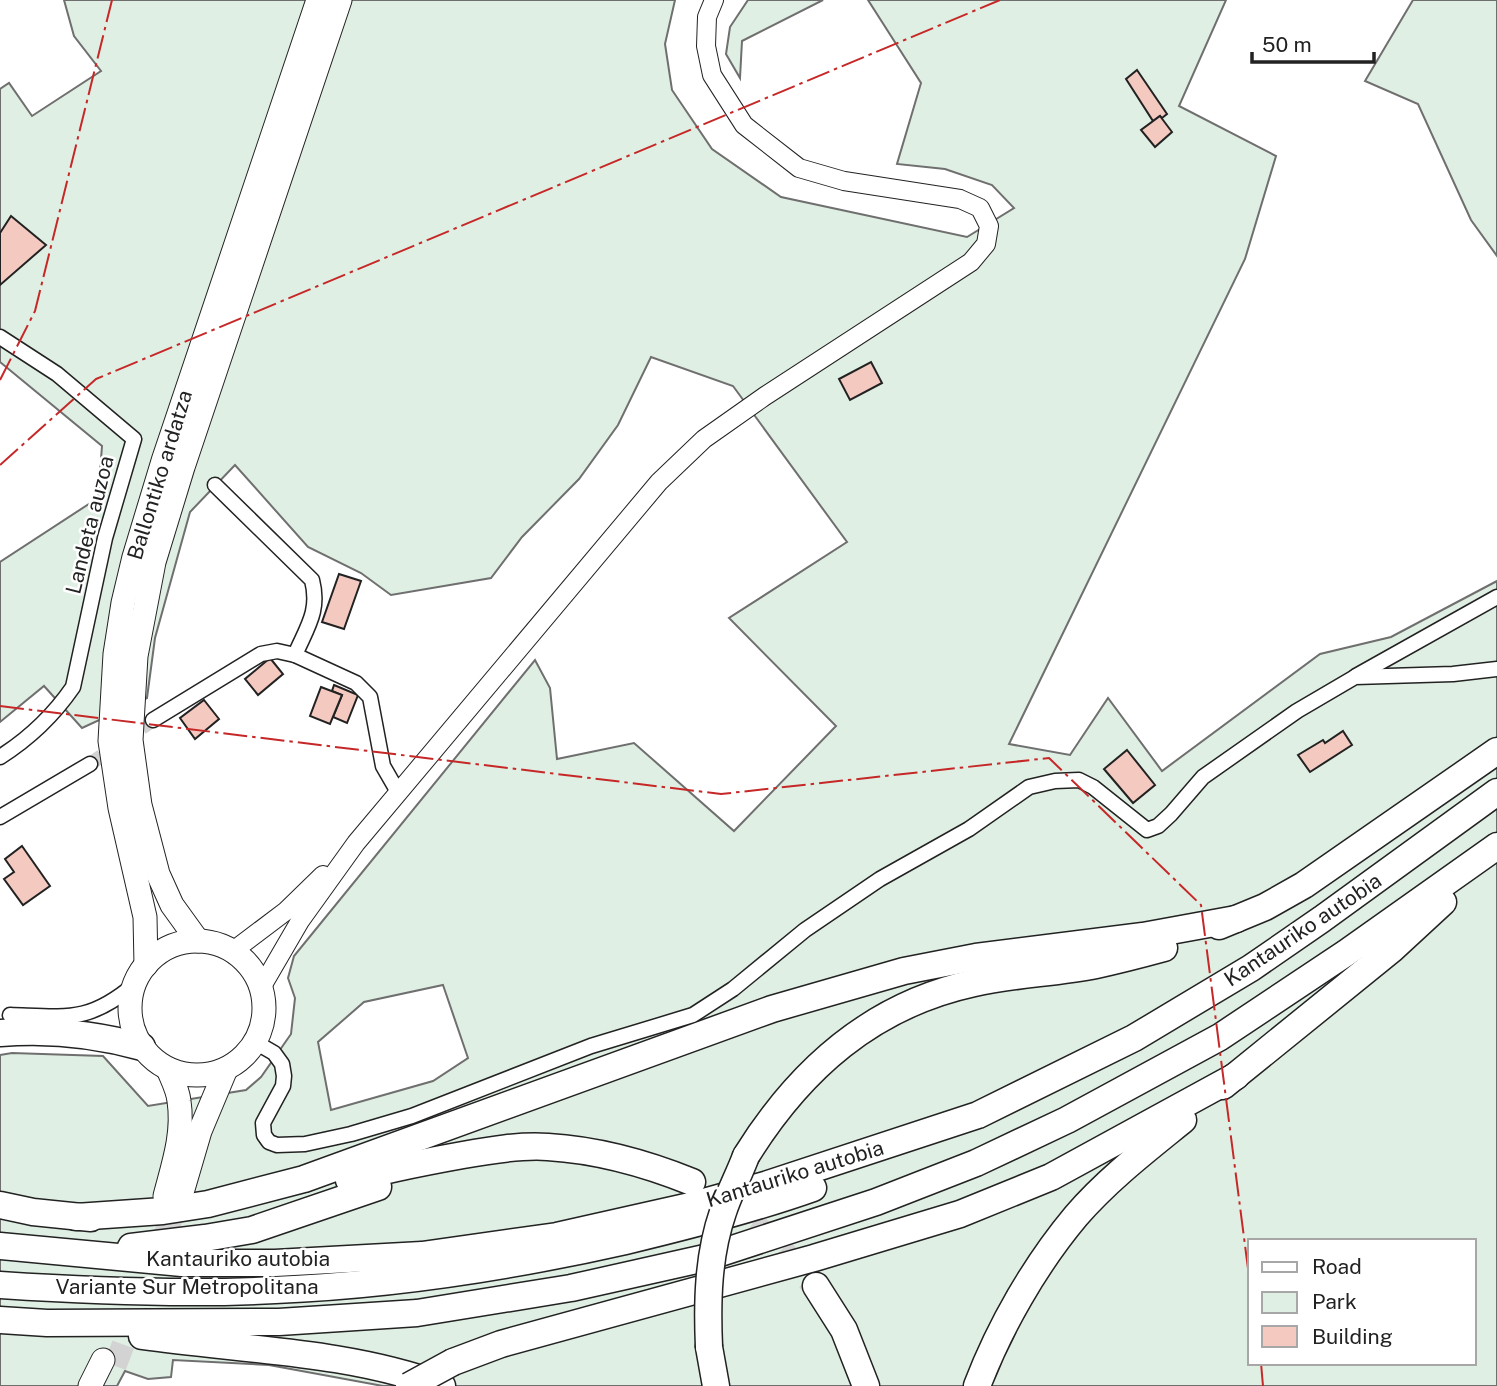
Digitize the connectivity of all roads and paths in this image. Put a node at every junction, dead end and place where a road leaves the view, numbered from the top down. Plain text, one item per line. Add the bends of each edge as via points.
1 (318, 0) edge
2 (340, 0) edge
3 (715, 0) edge
4 (0, 337) edge
5 (215, 485) dead end
6 (1497, 597) edge
7 (295, 655) junction
8 (1497, 669) edge
9 (1355, 677) junction
10 (153, 720) tunnel mouth
11 (1497, 751) edge
12 (0, 757) edge
13 (90, 764) tunnel mouth
14 (398, 792) junction
15 (1497, 792) edge
16 (0, 817) edge
17 (356, 843) junction
18 (1497, 846) edge
19 (1497, 852) edge
20 (1236, 919) junction
21 (198, 941) junction
22 (233, 951) junction
23 (140, 975) junction
24 (261, 988) junction
25 (3, 1019) edge
26 (256, 1042) junction
27 (142, 1047) junction
28 (168, 1069) junction
29 (226, 1069) junction
30 (1236, 1076) junction
31 (978, 1115) junction
32 (472, 1154) junction
33 (692, 1182) dead end
34 (0, 1205) edge
35 (76, 1217) junction
36 (0, 1246) edge
37 (77, 1254) junction
38 (0, 1285) edge
39 (816, 1286) tunnel mouth
40 (0, 1320) edge
41 (47, 1323) junction
42 (108, 1371) tunnel mouth
43 (90, 1386) edge
44 (409, 1386) edge
45 (442, 1386) edge
46 (716, 1386) edge
47 (866, 1386) edge
48 (977, 1386) edge

1 - 23 main road, Ballontiko ardatza via 163,461 123,603 110,741 145,917
2 - 21 main road, Ballontiko ardatza via 183,467 154,562 136,656 131,740 140,804 158,874 172,905
3 - 14 street via 706,26 712,75 744,125 799,168 844,181 960,199 980,208 989,226 986,244 971,262 704,439 659,482
4 - 12 street, Landeta auzoa via 57,374 134,439 105,538 73,687 27,739
5 - 7 street via 312,580 316,596 313,615
6 - 9 street
7 - 10 street via 261,654
7 - 14 street via 356,683 370,697 383,766
8 - 9 street
9 - 26 street via 1203,777 1158,827 1147,830 1079,780 1028,787 969,829 880,879 804,930 733,989 693,1015 591,1046 412,1116 305,1144 269,1142 263,1123 284,1076 274,1053
11 - 20 highway via 1304,885
13 - 16 street
14 - 17 street
15 - 31 highway, Kantauriko autobia via 1251,968 1134,1038
17 - 22 street via 286,911
17 - 24 street via 300,921
18 - 41 highway, Kantauriko autobia via 1273,1003 1155,1074 976,1163 797,1229 705,1258 571,1289 417,1313 279,1322
19 - 30 highway via 1391,950
20 - 35 highway via 904,971 772,1009 304,1179 208,1204
20 - 46 highway, bridge via 1168,947 1096,965 974,983 926,997 876,1022 813,1070 769,1120 746,1156 723,1213 711,1263 707,1309
21 - 22 main road
21 - 23 main road via 160,952
22 - 24 main road via 255,973
23 - 25 street via 115,1001 87,1014
23 - 27 main road via 130,1006
24 - 26 main road via 264,1015
25 - 27 highway
26 - 29 main road
27 - 28 main road
28 - 29 main road via 187,1075
28 - 29 main road via 179,1099 174,1193
30 - 44 highway, bridge via 1051,1177 960,1214 501,1344 453,1362
30 - 48 highway via 1077,1215 1010,1315
31 - 37 highway, Kantauriko autobia via 765,1185 546,1238 422,1255 275,1262 182,1263
31 - 38 highway, Variante Sur Metropolitana via 866,1168 778,1201 555,1256 412,1278 275,1290 69,1290
32 - 33 highway via 545,1146 593,1152 635,1161
32 - 35 highway via 393,1168 208,1216
32 - 37 highway via 252,1230
34 - 35 highway
36 - 37 highway, Kantauriko autobia
39 - 47 highway via 844,1330
40 - 41 highway, Kantauriko autobia
41 - 45 highway via 376,1367
42 - 43 main road

